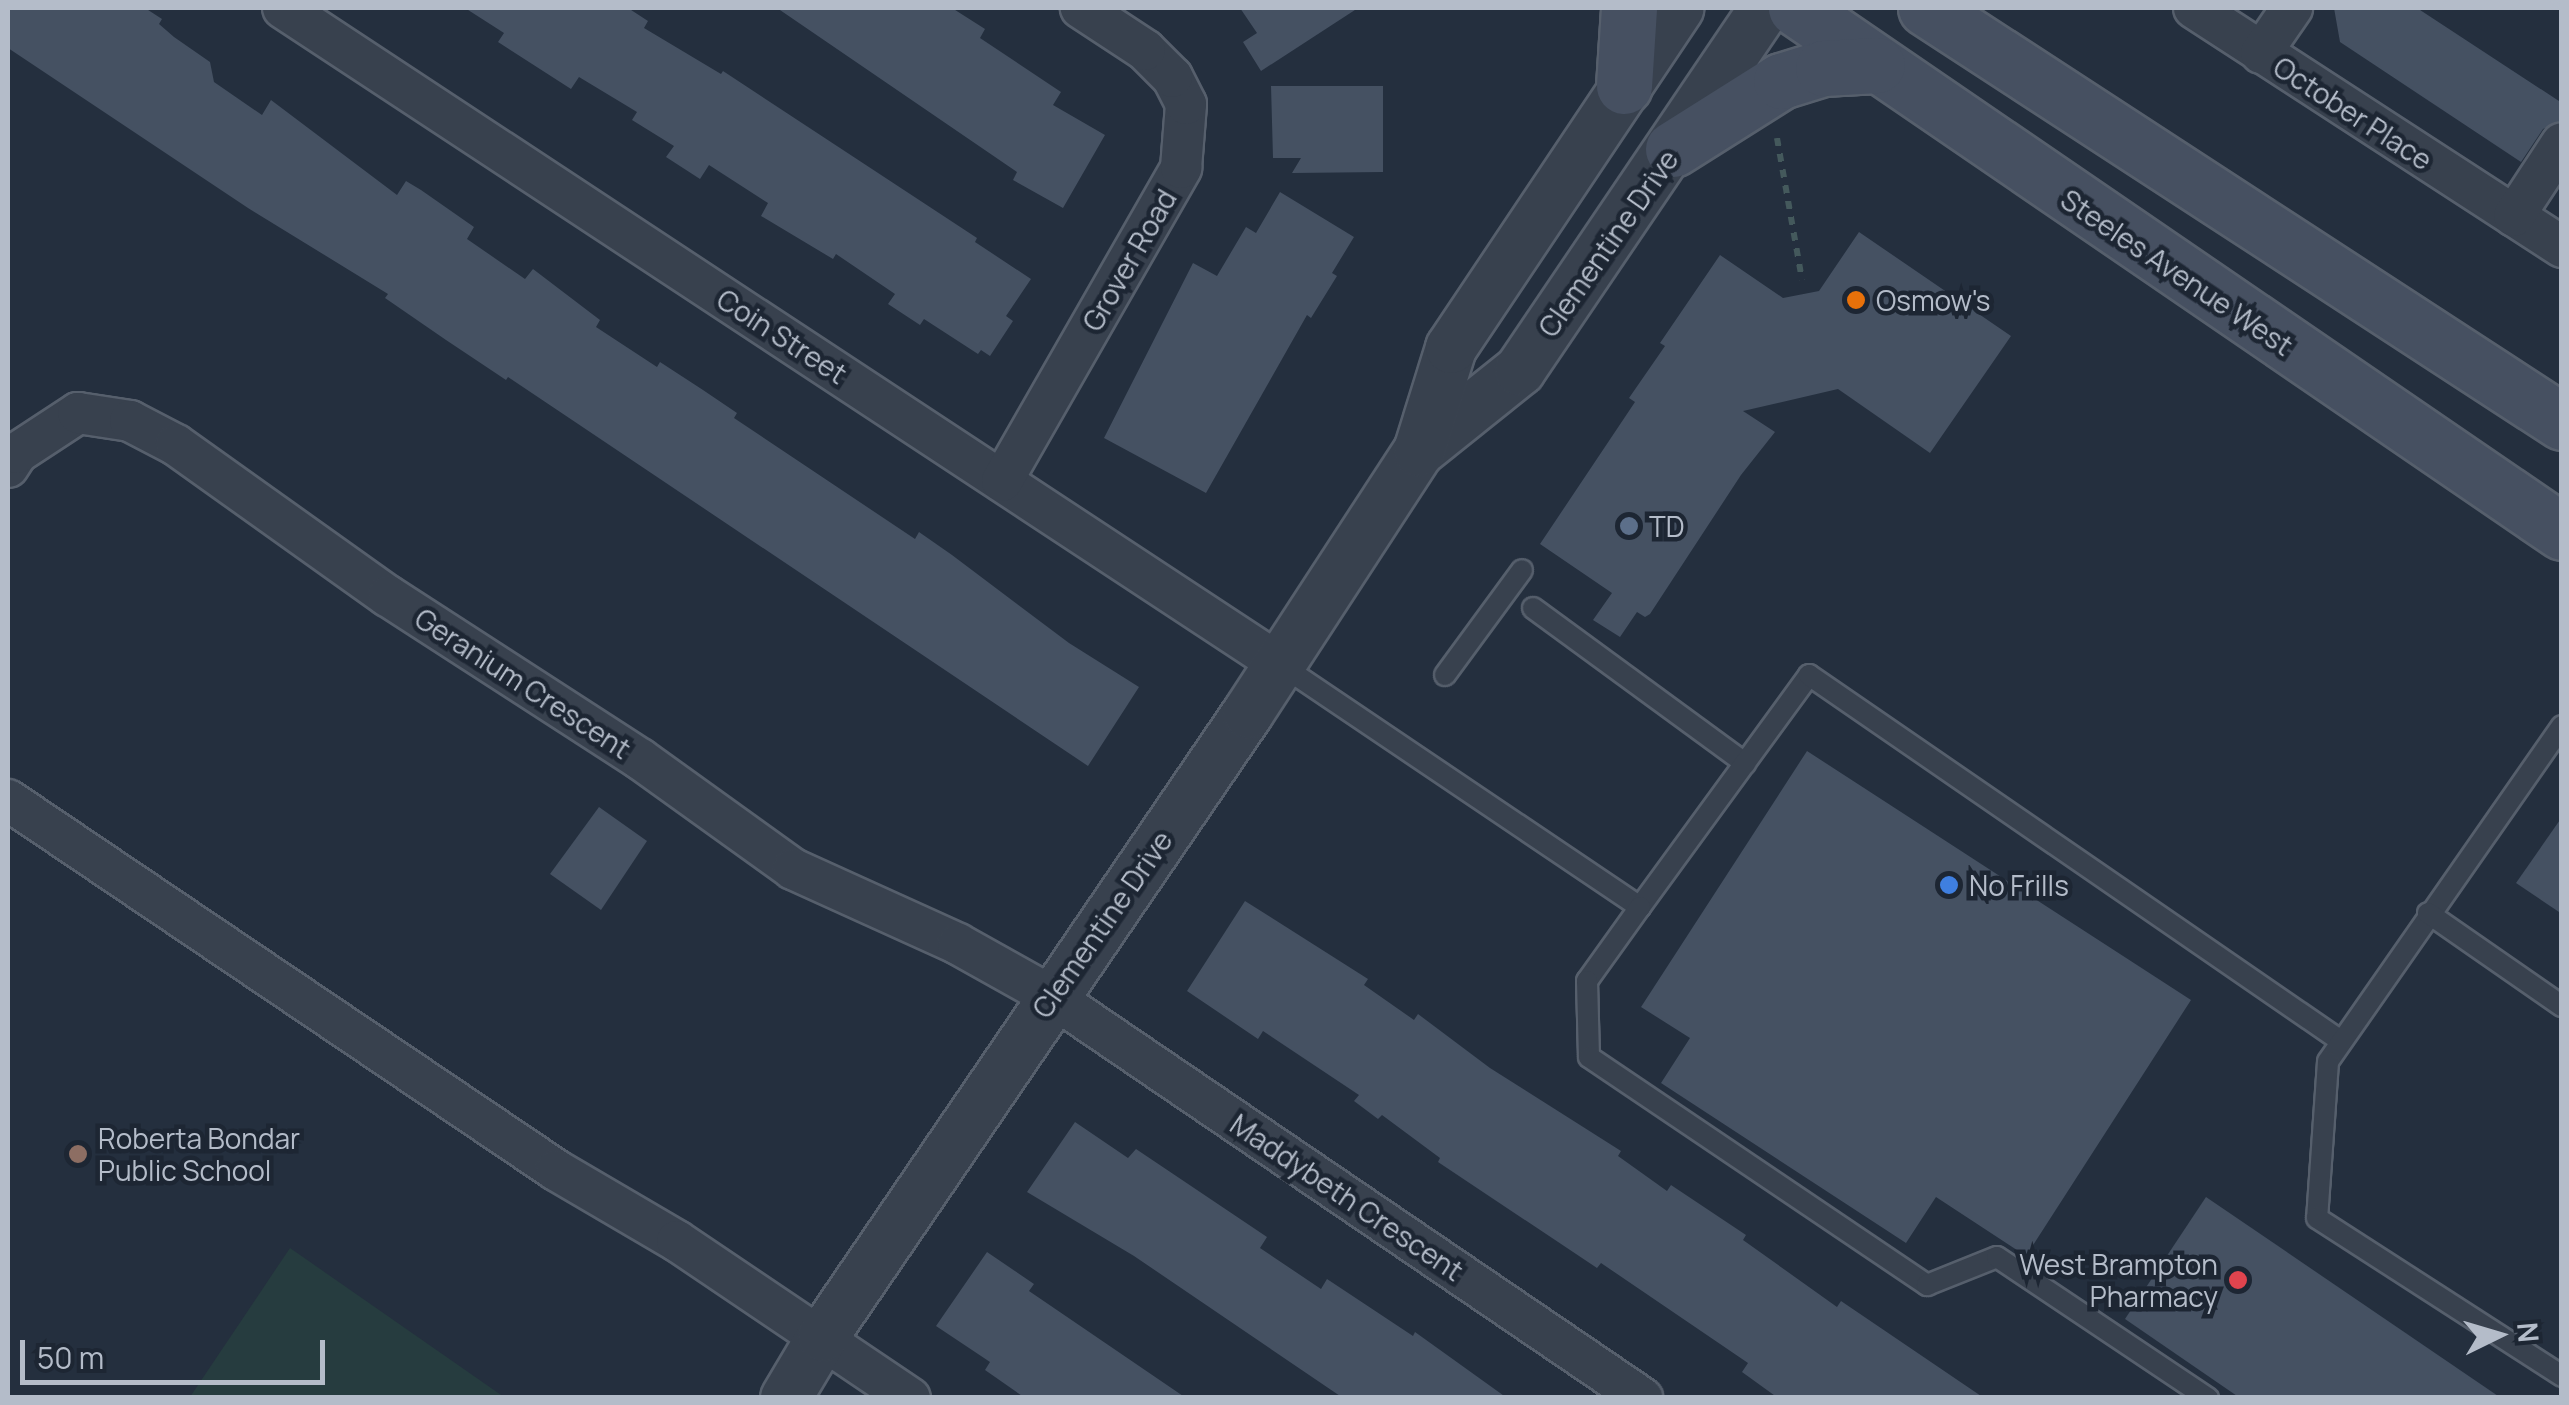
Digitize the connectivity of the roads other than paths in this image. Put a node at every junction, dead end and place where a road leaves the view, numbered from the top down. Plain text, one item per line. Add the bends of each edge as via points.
1 (283, 8) edge
2 (1081, 8) edge
3 (1629, 8) edge
4 (1679, 8) edge
5 (1765, 8) edge
6 (1796, 8) edge
7 (1926, 8) edge
8 (2194, 8) edge
9 (2292, 8) edge
10 (1958, 24) edge
11 (2262, 53) junction
12 (1878, 66) junction
13 (1624, 86) junction
14 (2562, 143) edge
15 (1672, 149) junction
16 (2514, 216) junction
17 (2562, 247) edge
18 (2562, 422) edge
19 (1419, 452) junction
20 (8, 467) edge
21 (1002, 481) junction
22 (2562, 532) edge
23 (1522, 570) dead end
24 (1533, 608) dead end
25 (1281, 664) junction
26 (1445, 676) dead end
27 (2562, 726) edge
28 (1744, 763) junction
29 (8, 800) edge
30 (1640, 907) junction
31 (2428, 912) junction
32 (1051, 996) junction
33 (2562, 1006) edge
34 (2341, 1041) junction
35 (822, 1336) junction
36 (2562, 1376) edge
37 (786, 1398) edge
38 (910, 1398) edge
39 (1642, 1398) edge
40 (2208, 1398) edge

1 - 21 street, Coin Street
2 - 21 street, Grover Road via 1145,50 1172,77 1186,104 1181,168
3 - 13 main road
4 - 13 street, Clementine Drive
5 - 15 street, Clementine Drive
6 - 12 main road, Steeles Avenue West
7 - 10 main road
8 - 11 street, October Place
9 - 11 street
10 - 18 main road
11 - 16 street, October Place
12 - 15 main road via 1823,68 1781,81
12 - 22 main road, Steeles Avenue West
13 - 19 street, Clementine Drive via 1451,348
14 - 16 street
15 - 19 street, Clementine Drive via 1520,370
16 - 17 street, October Place
19 - 25 street, Clementine Drive
20 - 32 street, Geranium Crescent via 17,452 78,413 130,422 176,445 793,869 958,944
21 - 25 street, Coin Street
23 - 26 lane
24 - 28 lane
25 - 30 lane
25 - 32 street, Clementine Drive
27 - 31 lane
28 - 30 lane
28 - 34 lane via 1809,675
29 - 35 street via 556,1170
30 - 40 lane via 1588,981 1589,1057 1927,1285 1997,1256
31 - 33 lane
31 - 34 lane
32 - 35 street, Clementine Drive
32 - 39 street, Maddybeth Crescent
34 - 36 lane via 2328,1062 2317,1218
35 - 37 street, Clementine Drive
35 - 38 street

